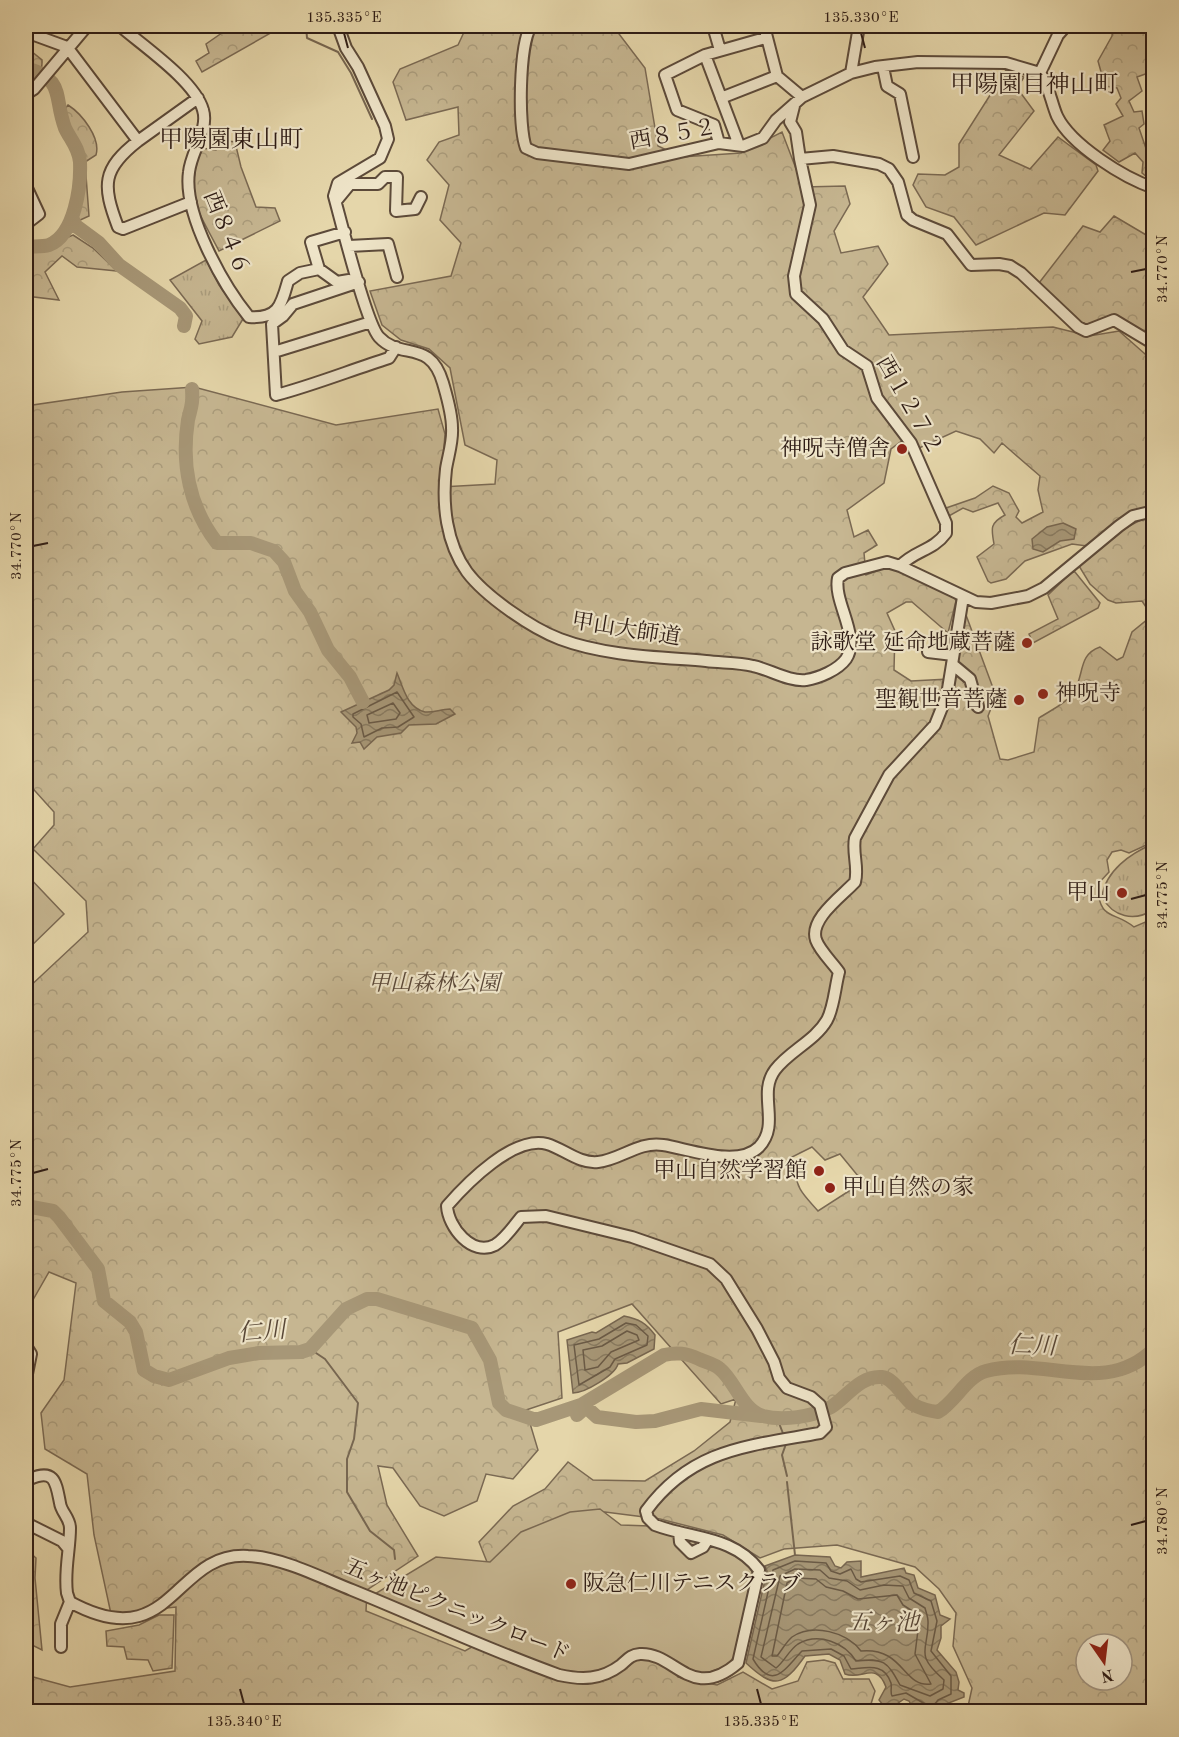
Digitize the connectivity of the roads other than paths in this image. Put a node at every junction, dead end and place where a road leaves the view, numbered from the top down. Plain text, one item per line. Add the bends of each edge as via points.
1 (41, 26) edge
2 (87, 26) edge
3 (120, 26) edge
4 (338, 26) edge
5 (531, 26) edge
6 (713, 26) edge
7 (764, 26) edge
8 (859, 26) edge
9 (1066, 26) edge
10 (26, 32) edge
11 (765, 38) junction
12 (44, 39) junction
13 (67, 47) junction
14 (720, 50) junction
15 (705, 55) junction
16 (883, 67) junction
17 (1040, 73) junction
18 (851, 74) junction
19 (777, 76) junction
20 (26, 94) edge
21 (198, 98) junction
22 (721, 98) junction
23 (798, 101) junction
24 (138, 141) junction
25 (719, 143) junction
26 (739, 146) junction
27 (913, 158) dead end
28 (800, 159) junction
29 (26, 186) edge
30 (1154, 188) edge
31 (421, 197) dead end
32 (336, 201) junction
33 (191, 202) junction
34 (26, 223) edge
35 (345, 232) junction
36 (349, 246) junction
37 (319, 269) junction
38 (397, 277) dead end
39 (358, 279) junction
40 (372, 322) junction
41 (1154, 344) edge
42 (396, 347) junction
43 (274, 352) junction
44 (1154, 511) edge
45 (900, 566) junction
46 (963, 597) junction
47 (928, 652) dead end
48 (952, 659) junction
49 (978, 707) dead end
50 (26, 1346) edge
51 (26, 1379) edge
52 (26, 1478) edge
53 (26, 1523) edge
54 (679, 1532) junction
55 (708, 1539) junction
56 (67, 1546) junction
57 (70, 1602) junction
58 (61, 1647) dead end

1 - 12 street
2 - 13 street
3 - 21 street
4 - 32 street via 388,139 380,158 338,183
5 - 25 street, 西８５２ via 524,45 520,123 526,148 573,159 628,164
6 - 14 street
7 - 11 street
8 - 18 street
9 - 17 street
10 - 12 street
11 - 14 street
11 - 19 street
12 - 13 street
13 - 20 street
13 - 24 street
14 - 15 street
15 - 22 street
15 - 25 street via 665,75 677,110 714,125
16 - 17 street, 西８５２ via 918,62 1006,63
16 - 18 street, 西８５２
16 - 27 street via 887,86 900,94
17 - 30 street via 1064,128 1129,179
18 - 23 street, 西８５２
19 - 22 street
19 - 23 street
21 - 24 street
21 - 33 street, 西８４６ via 204,111 189,169
22 - 26 street
23 - 26 street, 西８５２ via 776,120 764,138
23 - 28 street, 西１２７２ via 790,122 799,141
24 - 33 street via 119,156 108,176 109,205 118,227 123,229
25 - 26 street, 西８５２
28 - 41 street via 833,156 879,164 894,175 907,215 946,234 971,265 1010,266 1086,331 1114,320
28 - 45 street, 西１２７２ via 810,205 794,276 796,294 823,319 843,350 867,366 878,398 911,442 946,523 946,533 935,546 910,555
29 - 34 street via 39,214
31 - 32 street via 415,209 396,211 397,177 385,177 378,184 350,184
32 - 35 street, 甲山大師道
33 - 37 street, 西８４６ via 229,293 249,317 264,318 274,312 281,304 288,281 300,273
35 - 36 street, 甲山大師道
35 - 37 street via 311,242
36 - 38 street via 388,244
36 - 39 street, 甲山大師道
37 - 39 street via 337,282
39 - 40 street, 甲山大師道
39 - 43 street via 293,303 272,324
40 - 42 street, 甲山大師道 via 379,337
40 - 43 street
42 - 43 street via 389,358 276,395
42 - 45 street, 甲山大師道 via 429,358 442,381 452,427 446,471 447,525 459,560 475,583 558,638 589,648 751,665 804,680 837,668 850,650 836,587 838,578 887,562
44 - 46 street, 甲山大師道 via 1133,516 1044,588 1028,596 991,603
45 - 46 street, 甲山大師道
46 - 48 street, 五ヶ池ピクニックロード
47 - 48 street
48 - 49 street via 970,679
48 - 54 street, 五ヶ池ピクニックロード via 947,695 935,725 889,775 855,838 855,882 818,921 817,942 839,972 828,1017 775,1070 767,1094 771,1117 760,1146 750,1155 738,1157 646,1145 598,1162 584,1161 546,1144 523,1145 488,1167 447,1206 453,1229 482,1247 492,1246 521,1217 532,1215 632,1237 710,1264 726,1279 758,1329 782,1382 787,1388 811,1397 823,1410 826,1427 820,1433 715,1455 688,1469 646,1511 655,1525
50 - 51 street via 31,1354
52 - 56 street via 41,1474 55,1480 61,1510 70,1527
53 - 56 street
54 - 55 street, 五ヶ池ピクニックロード
54 - 55 street via 680,1542 692,1553
55 - 57 street, 五ヶ池ピクニックロード via 724,1542 759,1570 738,1663 729,1671 706,1678 678,1671 642,1654 628,1656 595,1678 581,1680 559,1675 313,1574 252,1556 217,1561 161,1606 138,1617 101,1616
56 - 57 street via 65,1582
57 - 58 street via 61,1624

